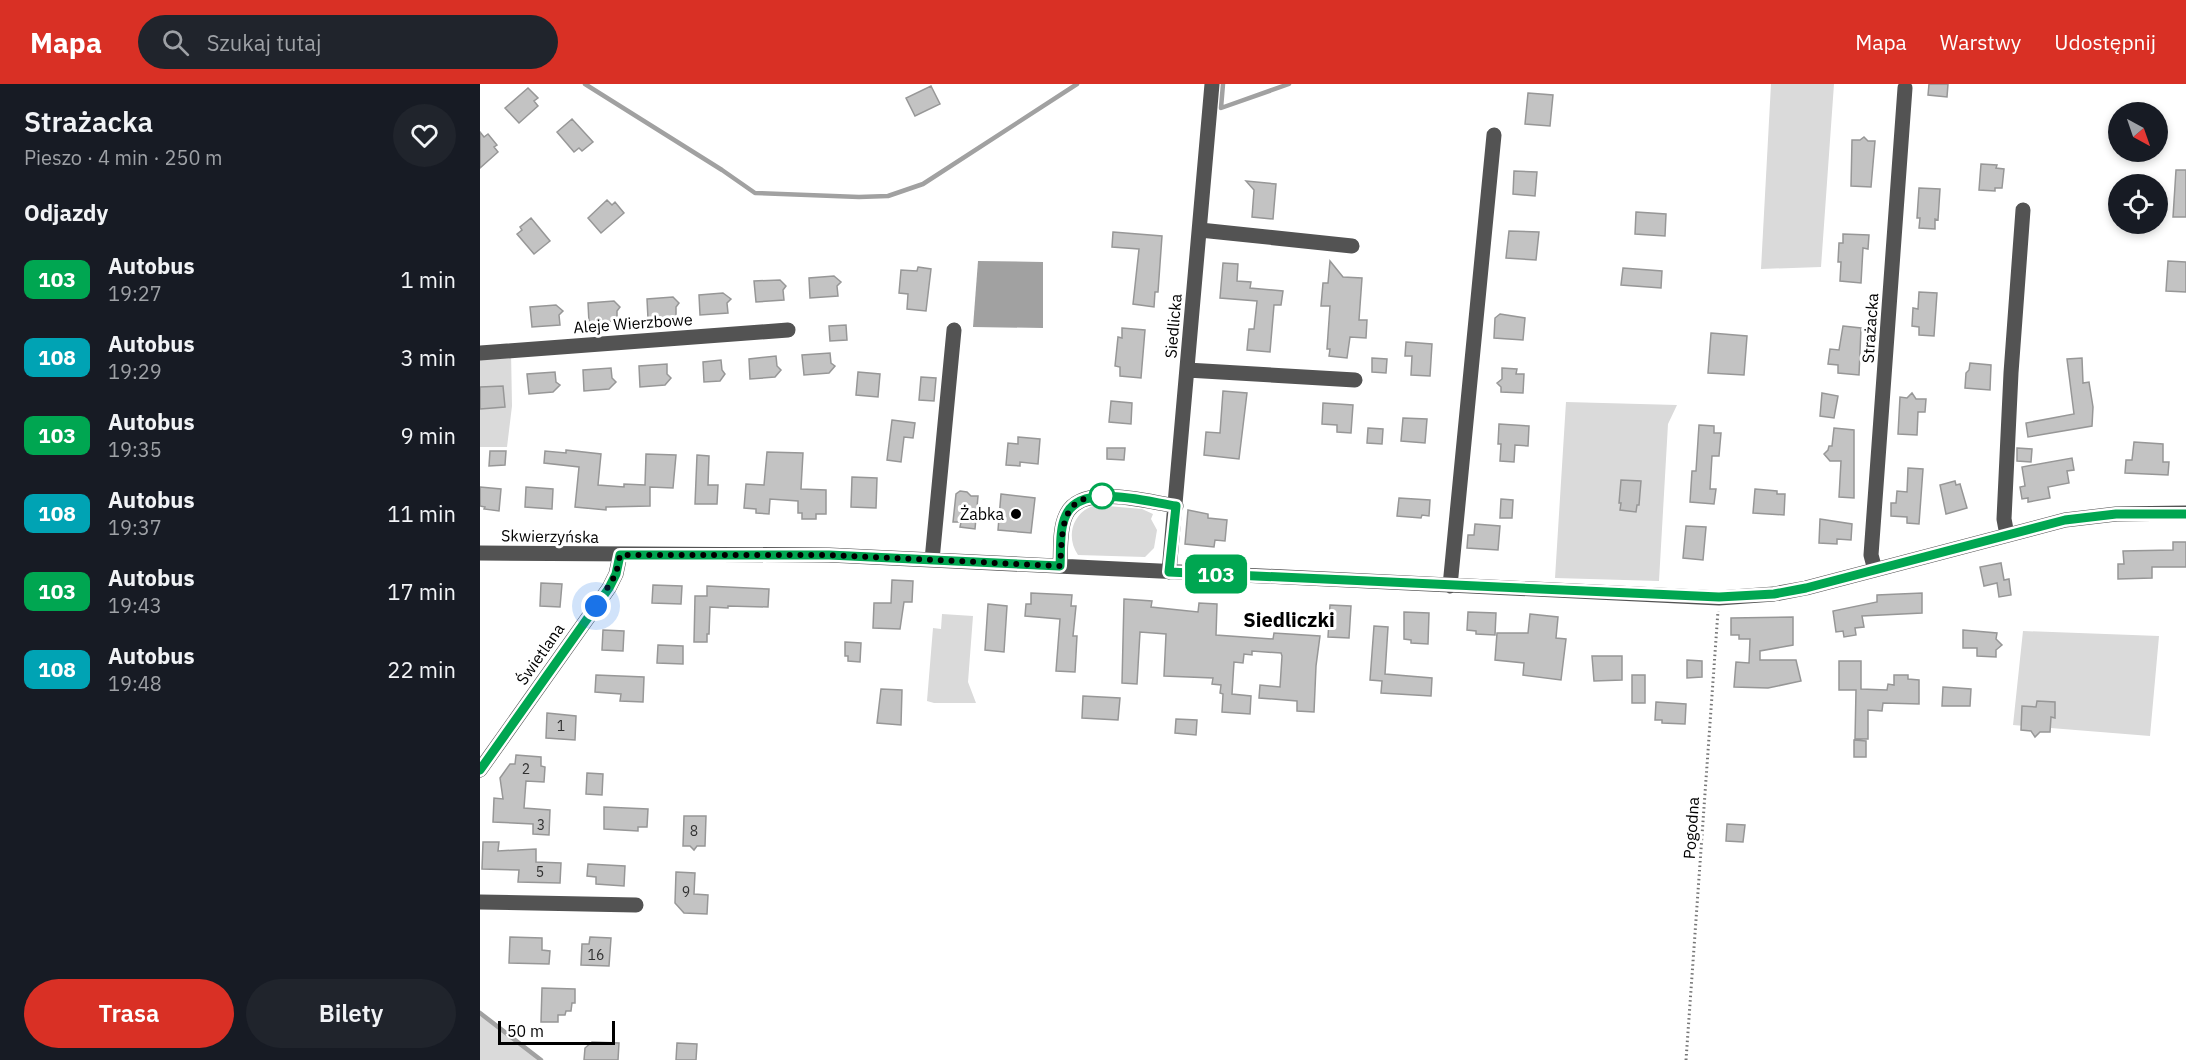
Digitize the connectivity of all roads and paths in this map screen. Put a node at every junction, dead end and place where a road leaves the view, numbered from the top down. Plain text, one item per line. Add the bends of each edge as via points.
1 (1212, 84) edge
2 (1905, 88) dead end
3 (1494, 135) dead end
4 (2023, 210) dead end
5 (1200, 231) junction
6 (1352, 246) dead end
7 (788, 330) dead end
8 (954, 330) dead end
9 (480, 354) edge
10 (1187, 370) junction
11 (1355, 380) dead end
12 (1176, 506) junction
13 (2186, 513) edge
14 (2007, 535) junction
15 (480, 553) edge
16 (620, 555) junction
17 (932, 560) junction
18 (1060, 566) junction
19 (1875, 570) junction
20 (1169, 572) junction
21 (1450, 586) junction
22 (1719, 597) junction
23 (480, 770) edge
24 (480, 902) edge
25 (636, 905) dead end
26 (1686, 1060) edge

1 - 5 street, Siedlicka
2 - 19 street, Strażacka via 1871,555
3 - 21 street
4 - 14 street via 2010,384 2004,519
5 - 6 street
5 - 10 street, Siedlicka
7 - 9 street, Aleje Wierzbowe
8 - 17 street
10 - 11 street
10 - 12 street, Siedlicka
12 - 18 street via 1101,496 1081,500 1064,520
12 - 20 street, Siedlicka
13 - 14 street via 2090,516
14 - 19 street
15 - 16 street, Skwierzyńska
16 - 17 street via 829,555
16 - 23 street, Świetlana via 609,588
17 - 18 street
18 - 20 street
19 - 22 street via 1774,594
20 - 21 street
21 - 22 street
22 - 26 path, Pogodna
24 - 25 street

